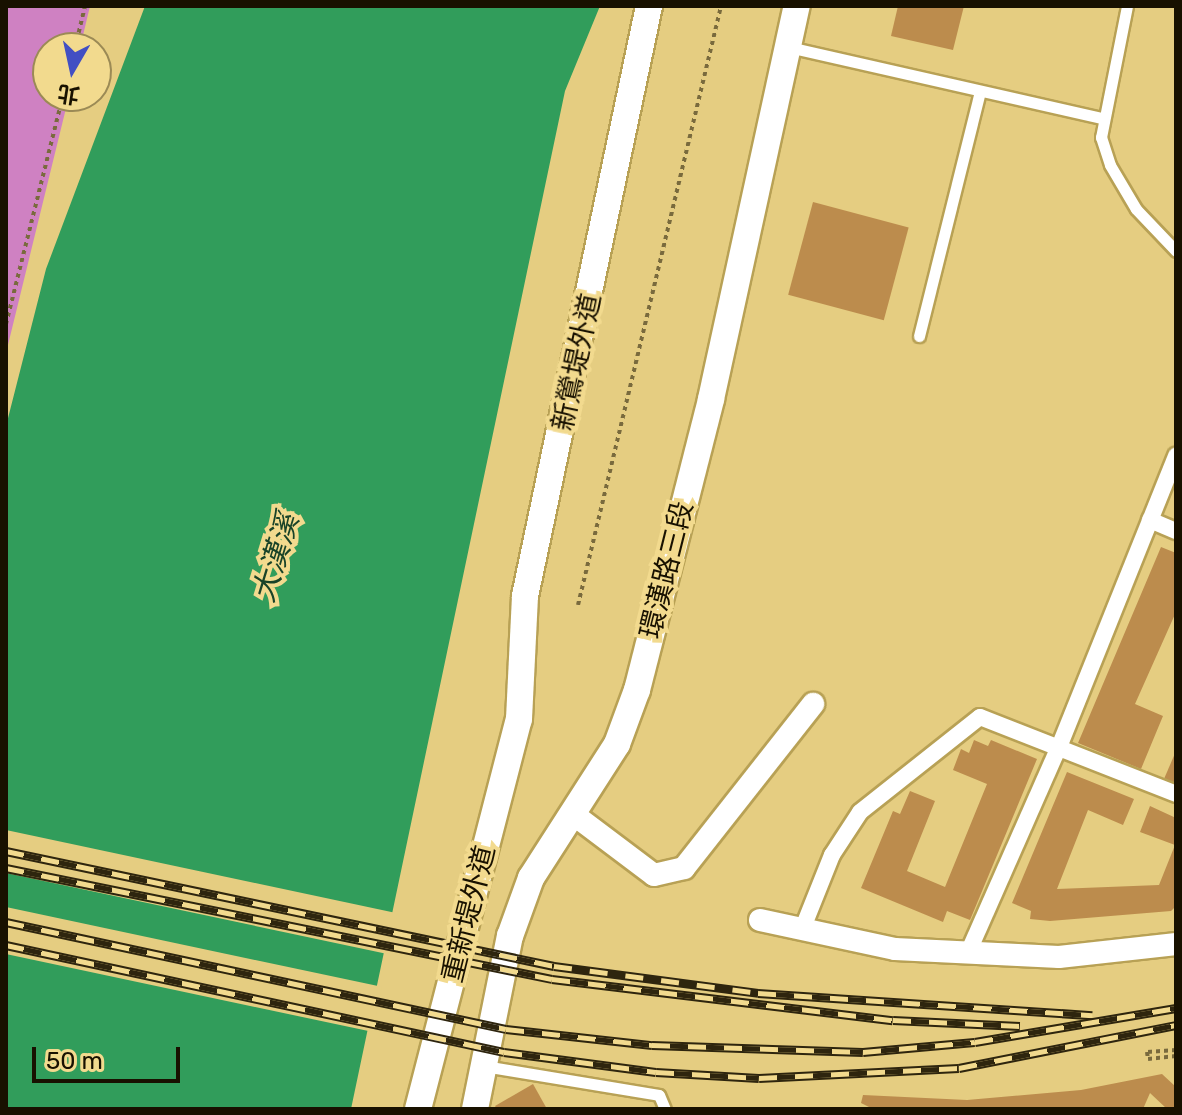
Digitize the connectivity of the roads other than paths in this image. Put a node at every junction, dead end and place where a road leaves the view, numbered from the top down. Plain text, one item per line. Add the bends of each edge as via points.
1 (649, 6) edge
2 (797, 6) edge
3 (1127, 6) edge
4 (788, 47) junction
5 (980, 91) junction
6 (1101, 118) junction
7 (1176, 251) edge
8 (919, 336) dead end
9 (1176, 456) edge
10 (1150, 520) junction
11 (1176, 531) edge
12 (813, 704) dead end
13 (519, 719) joint
14 (1059, 747) junction
15 (1176, 794) edge
16 (573, 814) junction
17 (760, 920) dead end
18 (802, 930) junction
19 (1176, 944) edge
20 (968, 953) junction
21 (484, 1066) junction
22 (418, 1109) edge
23 (475, 1109) edge
24 (665, 1109) edge

1 - 13 street, 新鶯堤外道 via 525,596
2 - 4 street, 環漢路三段
3 - 6 lane
4 - 5 lane
4 - 16 street, 環漢路三段 via 711,399 637,690 617,744
5 - 6 lane
5 - 8 lane
6 - 7 lane via 1110,165 1136,209
9 - 10 street
10 - 11 street
10 - 14 street
12 - 16 street via 684,868 654,875
13 - 22 street, 重新堤外道
14 - 15 street
14 - 18 street via 980,717 860,812 832,855
14 - 20 street
16 - 21 street, 環漢路三段 via 526,893 510,936
17 - 18 street
18 - 20 street via 895,949
19 - 20 street via 1059,957
21 - 23 street, 環漢路三段
21 - 24 lane via 659,1095

